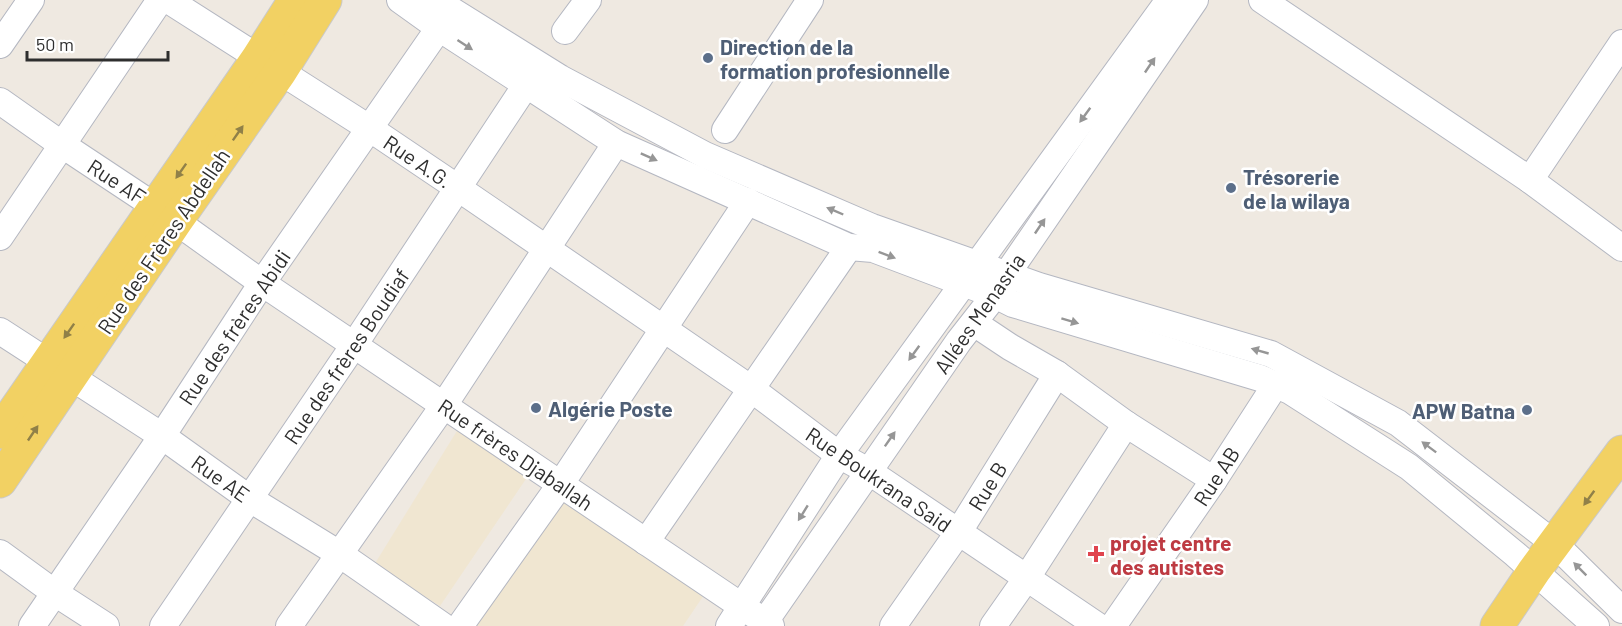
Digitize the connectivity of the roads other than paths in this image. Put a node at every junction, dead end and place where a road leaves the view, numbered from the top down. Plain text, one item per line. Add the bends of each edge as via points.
1 (31, 0) edge
2 (160, 0) edge
3 (168, 0) edge
4 (295, 0) edge
5 (325, 0) edge
6 (400, 0) edge
7 (435, 0) edge
8 (588, 0) edge
9 (1169, 0) edge
10 (1195, 0) edge
11 (1262, 0) edge
12 (800, 3) edge
13 (439, 28) junction
14 (565, 31) dead end
15 (1622, 43) edge
16 (0, 45) edge
17 (269, 65) junction
18 (526, 85) junction
19 (0, 101) edge
20 (369, 128) junction
21 (725, 130) dead end
22 (616, 143) junction
23 (61, 144) junction
24 (1530, 180) junction
25 (458, 188) junction
26 (748, 201) junction
27 (166, 214) junction
28 (0, 237) edge
29 (849, 247) junction
30 (1622, 248) edge
31 (547, 250) junction
32 (970, 274) junction
33 (262, 283) junction
34 (1001, 285) junction
35 (974, 323) junction
36 (663, 329) junction
37 (0, 331) edge
38 (354, 345) junction
39 (59, 369) junction
40 (1057, 374) junction
41 (1276, 384) junction
42 (750, 388) junction
43 (444, 405) junction
44 (1126, 424) junction
45 (0, 432) edge
46 (162, 436) junction
47 (1622, 452) edge
48 (840, 455) junction
49 (868, 471) junction
50 (1214, 480) junction
51 (0, 481) edge
52 (561, 484) junction
53 (250, 499) junction
54 (958, 533) junction
55 (646, 542) junction
56 (1555, 544) junction
57 (0, 553) edge
58 (341, 555) junction
59 (1534, 571) junction
60 (1026, 579) junction
61 (55, 593) junction
62 (1622, 610) edge
63 (736, 617) edge
64 (766, 625) edge
65 (32, 626) edge
66 (106, 626) edge
67 (163, 626) edge
68 (289, 626) edge
69 (443, 626) edge
70 (460, 626) edge
71 (893, 626) edge
72 (993, 626) edge
73 (1098, 626) edge
74 (1113, 626) edge
75 (1497, 626) edge
76 (1596, 626) edge

1 - 16 street
2 - 23 street
3 - 17 street, Rue A.G.
4 - 17 main road, Rue des Frères Abdellah
5 - 17 main road, Rue des Frères Abdellah
6 - 13 street
32 -> 7 street via 872,226 705,155 560,78
8 - 14 street
9 -> 32 street, Allées Menasria
34 -> 10 street, Allées Menasria
11 - 24 street
12 - 21 street
13 -> 18 street
13 - 20 street, Rue des frères Abidi
15 - 24 street
17 - 20 street, Rue A.G.
17 - 27 main road, Rue des Frères Abdellah
18 - 22 street
18 - 25 street, Rue des frères Boudiaf
19 - 23 street, Rue AF
20 - 25 street, Rue A.G.
20 - 33 street, Rue des frères Abidi
22 -> 26 street
22 - 31 street
23 - 27 street, Rue AF
23 - 28 street
24 - 30 street
25 - 31 street, Rue A.G.
25 - 38 street, Rue des frères Boudiaf
26 - 29 street
26 - 36 street
27 - 33 street, Rue AF
27 - 39 main road, Rue des Frères Abdellah
29 -> 32 street via 873,249
29 - 42 street
31 - 36 street, Rue A.G.
31 - 43 street
32 - 34 street
32 -> 48 street, Allées Menasria
33 - 38 street, Rue frères Djaballah
33 - 46 street, Rue des frères Abidi
34 - 35 street, Allées Menasria
34 -> 41 street via 1013,304
56 -> 34 street via 1398,423 1271,354 1039,286
35 - 40 street
49 -> 35 street, Allées Menasria
36 - 42 street, Rue Boukrana Said
36 - 52 street
37 - 39 street, Rue AE
38 - 43 street, Rue frères Djaballah
38 - 53 street, Rue des frères Boudiaf
39 - 45 main road, Rue des Frères Abdellah
39 - 46 street, Rue AE
51 -> 39 main road, Rue des Frères Abdellah
40 - 44 street
40 - 54 street, Rue B
41 - 50 street, Rue AB
41 - 59 street via 1409,467
42 - 48 street, Rue Boukrana Said
42 - 55 street
43 - 52 street, Rue frères Djaballah
43 - 58 street
44 - 50 street
44 - 60 street
46 - 53 street, Rue AE
46 - 61 street, Rue des frères Abidi
47 -> 56 main road
48 - 49 street, Rue Boukrana Said
48 -> 63 street, Allées Menasria
49 - 54 street, Rue Boukrana Said
49 - 64 street, Allées Menasria
50 - 74 street, Rue AB
52 - 55 street, Rue frères Djaballah
52 - 70 street
53 - 58 street, Rue AE
53 - 67 street, Rue des frères Boudiaf
54 - 60 street, Rue Boukrana Said
54 - 71 street, Rue B
55 - 63 street, Rue frères Djaballah
56 - 59 main road
62 -> 56 street
57 - 61 street
58 - 68 street
58 - 69 street, Rue AE
59 - 75 main road
59 - 76 street
60 - 72 street
60 - 73 street, Rue Boukrana Said
61 - 65 street, Rue des frères Abidi
61 - 66 street
63 - 64 street, Rue frères Djaballah

